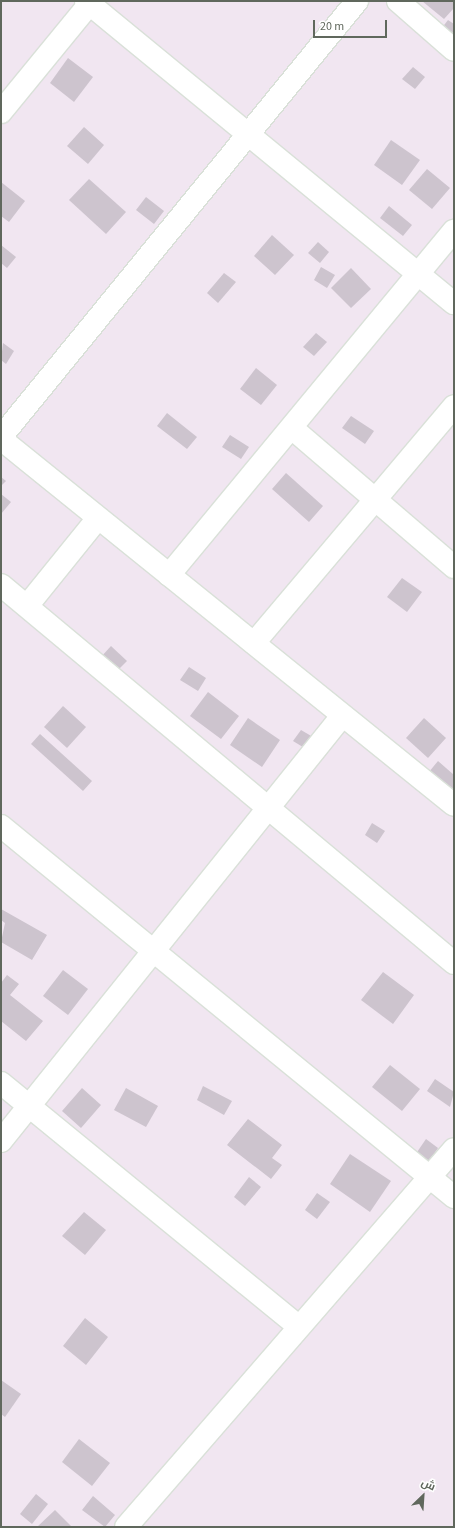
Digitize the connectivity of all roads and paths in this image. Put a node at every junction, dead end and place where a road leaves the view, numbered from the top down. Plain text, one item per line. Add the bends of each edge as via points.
1 (357, 1) edge
2 (398, 1) edge
3 (90, 2) edge
4 (454, 50) edge
5 (1, 112) edge
6 (251, 133) junction
7 (454, 231) edge
8 (419, 274) junction
9 (454, 303) edge
10 (454, 406) edge
11 (293, 429) junction
12 (1, 438) edge
13 (376, 499) junction
14 (98, 518) junction
15 (454, 567) edge
16 (169, 575) junction
17 (1, 585) edge
18 (27, 606) junction
19 (254, 643) junction
20 (342, 716) junction
21 (454, 805) edge
22 (268, 806) junction
23 (1, 826) edge
24 (155, 951) junction
25 (454, 963) edge
26 (1, 1082) edge
27 (28, 1107) junction
28 (1, 1141) edge
29 (454, 1150) edge
30 (429, 1178) junction
31 (454, 1197) edge
32 (299, 1327) junction
33 (126, 1527) edge

1 - 6 street
2 - 4 street
3 - 5 street
3 - 6 street
6 - 8 street
6 - 12 street
7 - 8 street
8 - 9 street
8 - 11 street
10 - 13 street
11 - 13 street
11 - 16 street
12 - 14 street
13 - 15 street
13 - 19 street
14 - 16 street
14 - 18 street
16 - 19 street
17 - 18 street
18 - 22 street
19 - 20 street
20 - 21 street
20 - 22 street
22 - 24 street
22 - 25 street
23 - 24 street
24 - 27 street
24 - 30 street
26 - 27 street
27 - 28 street
27 - 32 street
29 - 30 street
30 - 31 street
30 - 32 street
32 - 33 street

